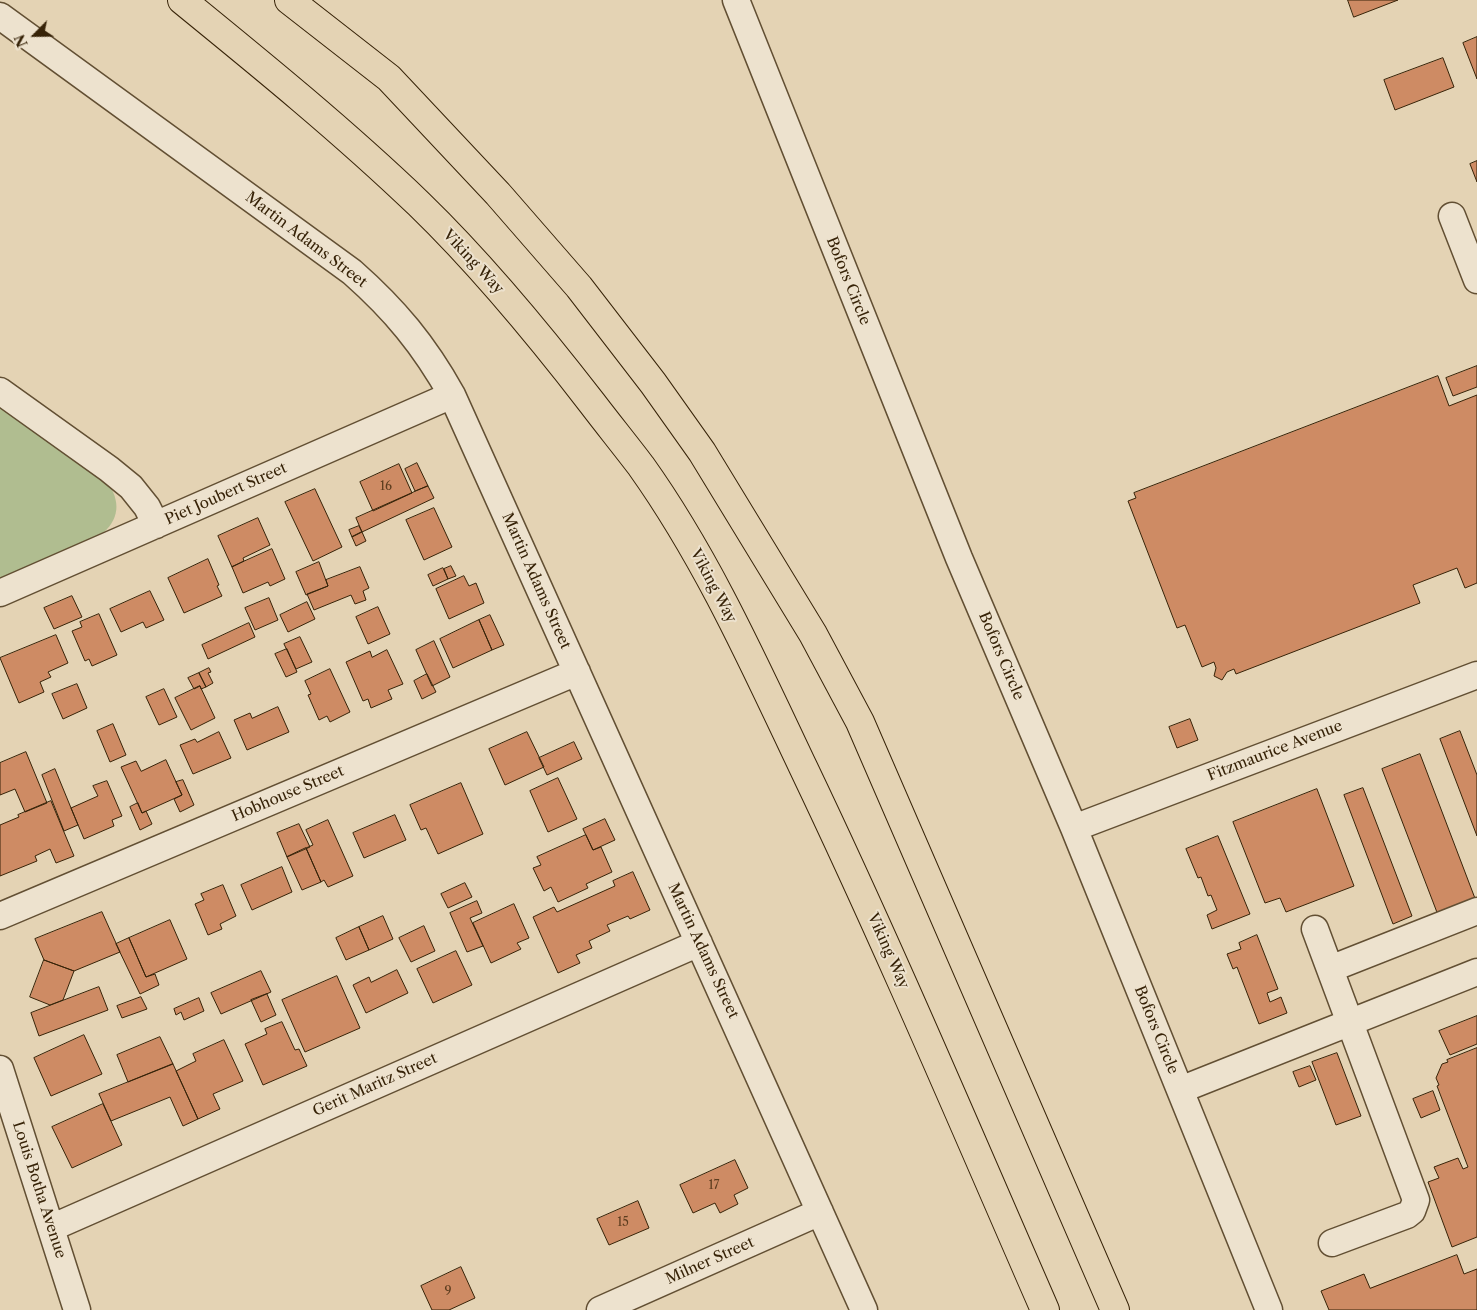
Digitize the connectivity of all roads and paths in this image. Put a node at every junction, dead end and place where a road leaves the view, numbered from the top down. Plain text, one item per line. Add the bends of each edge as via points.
1 (182, 0) edge
2 (289, 0) edge
3 (312, 0) edge
4 (736, 0) edge
5 (0, 16) edge
6 (389, 78) junction
7 (1452, 216) dead end
8 (1477, 280) edge
9 (0, 391) edge
10 (452, 395) junction
11 (156, 525) junction
12 (0, 593) edge
13 (577, 672) junction
14 (1477, 675) edge
15 (1074, 828) junction
16 (1477, 911) edge
17 (0, 916) edge
18 (1315, 929) dead end
19 (698, 943) junction
20 (1330, 969) junction
21 (1477, 972) edge
22 (1350, 1022) junction
23 (0, 1069) edge
24 (1180, 1090) junction
25 (820, 1212) junction
26 (51, 1228) junction
27 (1332, 1243) dead end
28 (77, 1310) edge
29 (600, 1310) edge
30 (864, 1310) edge
31 (1045, 1310) edge
32 (1114, 1310) edge
33 (1269, 1310) edge

1 - 31 main road, Viking Way via 326,120 421,206 484,271 641,466 711,578 852,868
2 - 6 main road
3 - 6 main road
4 - 15 street, Bofors Circle via 959,558
5 - 10 street, Martin Adams Street via 352,272 396,314 436,366
6 - 32 main road via 498,194 653,383 702,452 813,634 860,722
7 - 8 street
9 - 11 street via 131,487
10 - 11 street, Piet Joubert Street
10 - 13 street, Martin Adams Street
11 - 12 street, Piet Joubert Street
13 - 17 street, Hobhouse Street
13 - 19 street, Martin Adams Street
14 - 15 street, Fitzmaurice Avenue
15 - 24 street, Bofors Circle
16 - 20 street
18 - 20 street
19 - 25 street, Martin Adams Street
19 - 26 street, Gerit Maritz Street
20 - 22 street
21 - 22 street
22 - 24 street
22 - 27 street via 1416,1200 1407,1215
23 - 26 street, Louis Botha Avenue
24 - 33 street, Bofors Circle
25 - 29 street, Milner Street
25 - 30 street, Martin Adams Street
26 - 28 street, Louis Botha Avenue

